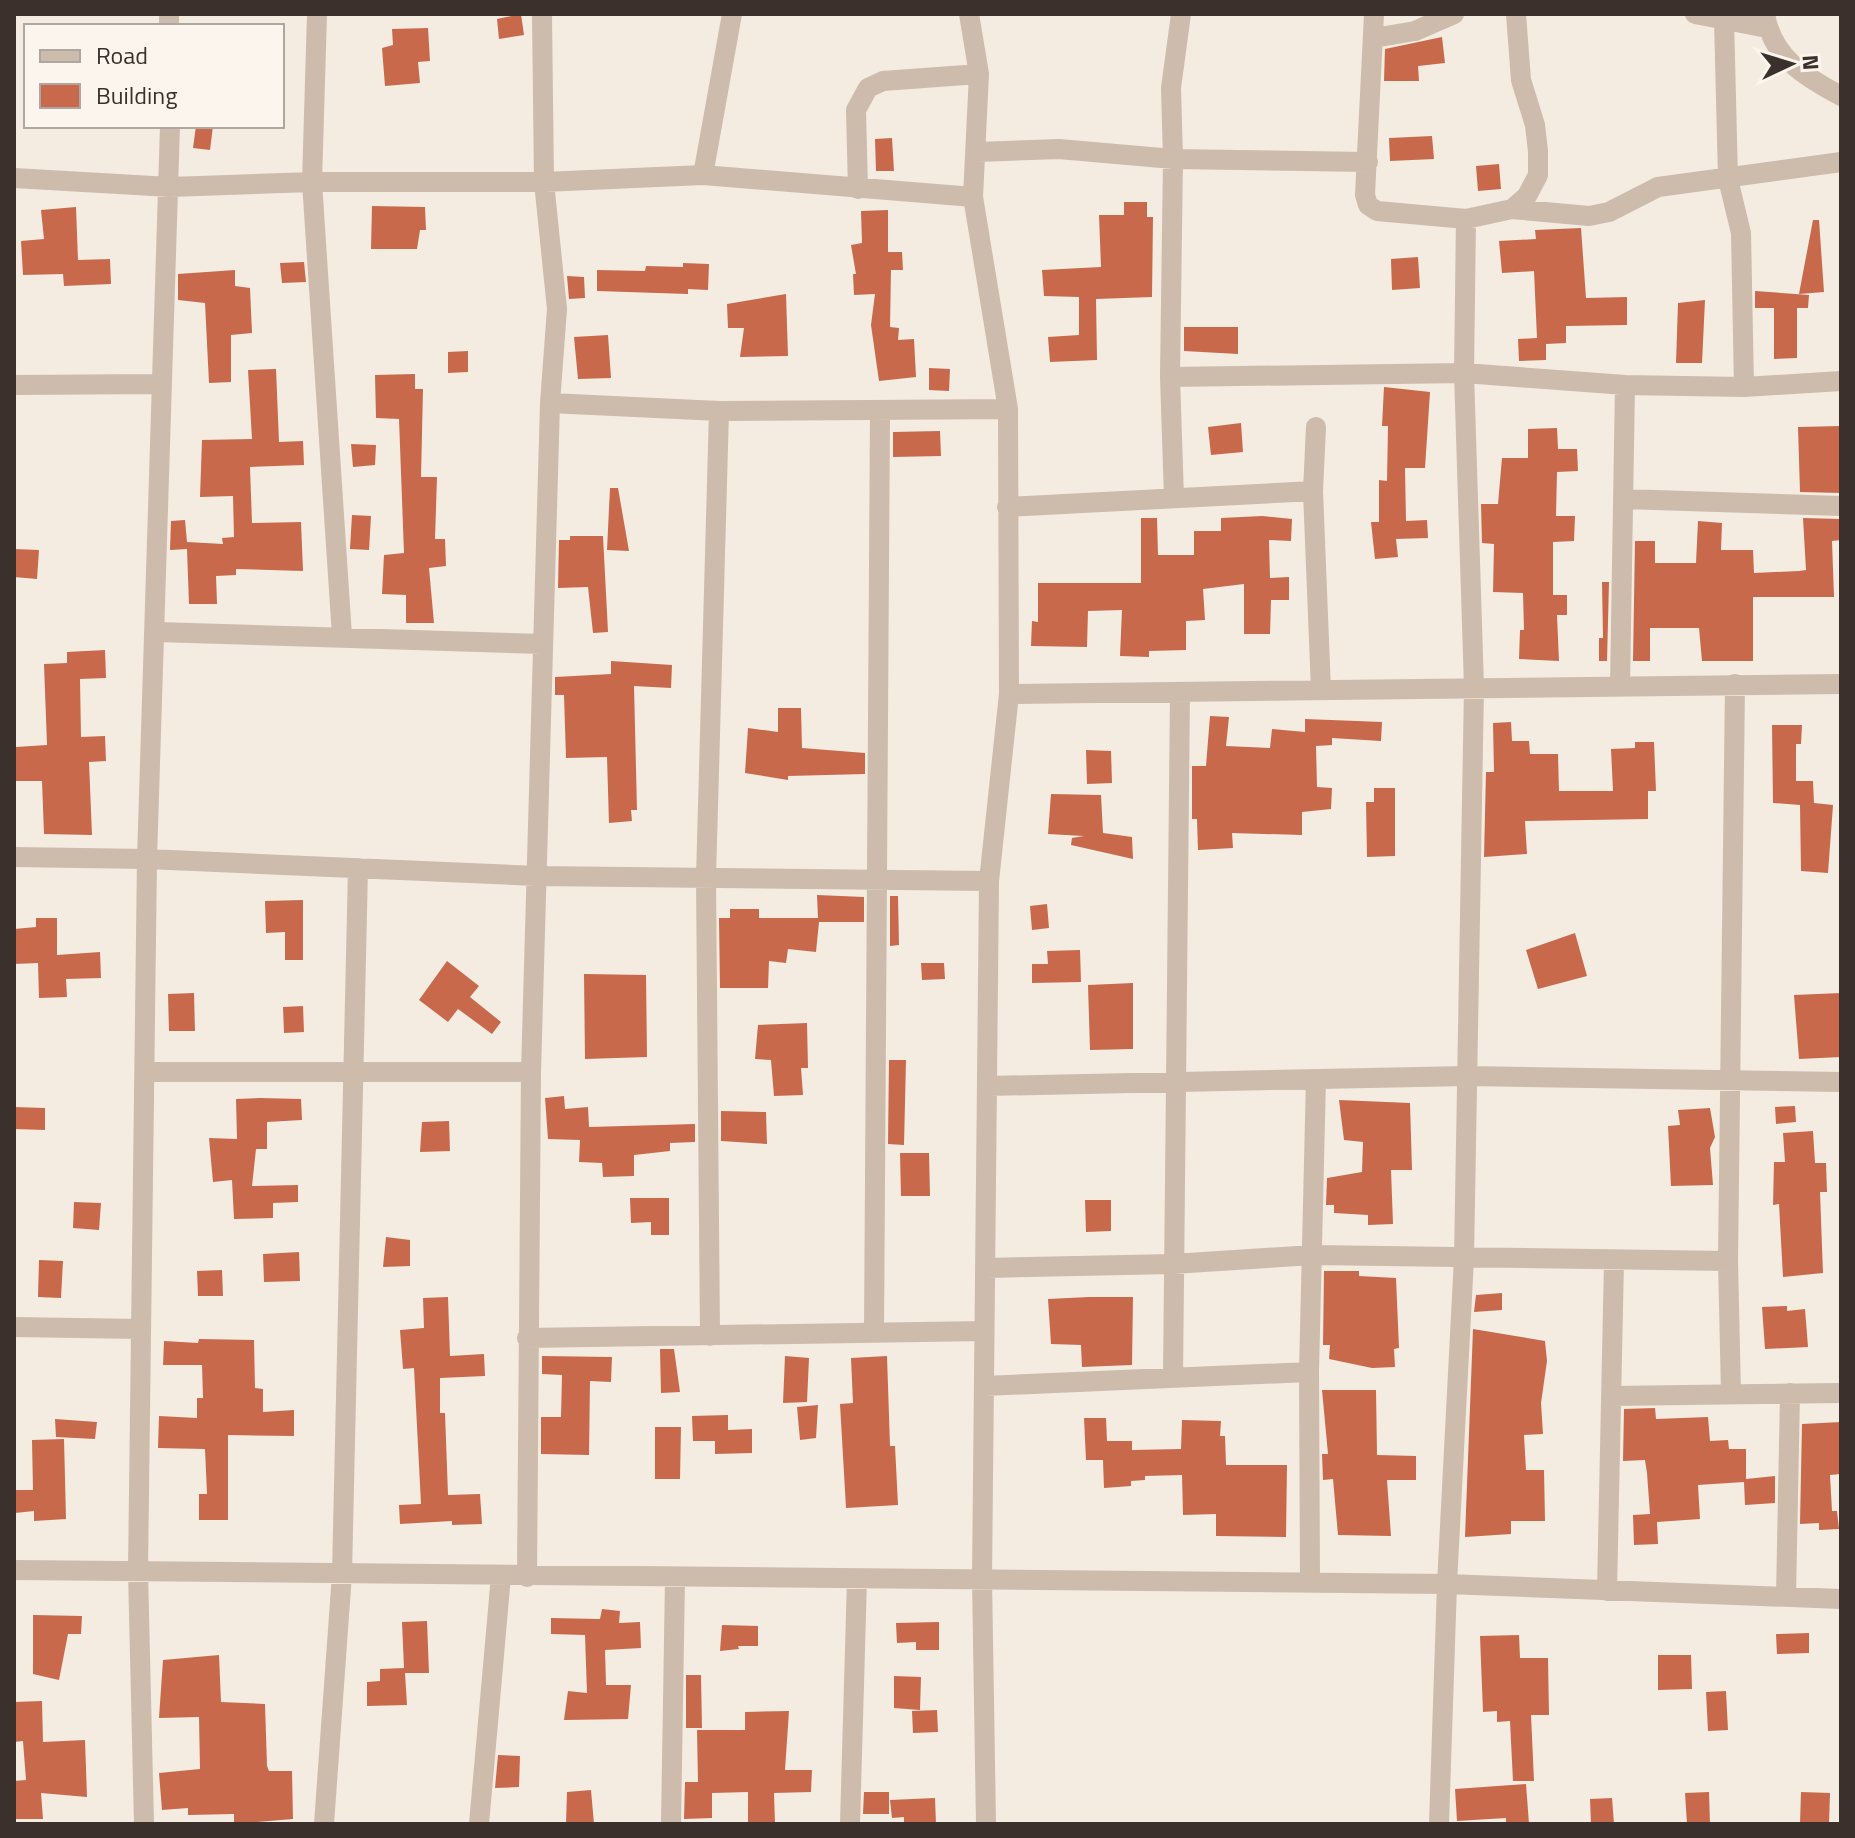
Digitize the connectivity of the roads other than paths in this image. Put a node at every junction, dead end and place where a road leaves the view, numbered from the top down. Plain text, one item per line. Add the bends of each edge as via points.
1 (317, 14) edge
2 (542, 14) edge
3 (732, 14) edge
4 (969, 14) edge
5 (1181, 14) edge
6 (1374, 14) edge
7 (1454, 14) edge
8 (1516, 14) edge
9 (1695, 14) edge
10 (1724, 19) junction
11 (1766, 21) edge
12 (1374, 38) junction
13 (979, 74) junction
14 (1841, 96) edge
15 (170, 128) edge
16 (978, 152) junction
17 (1173, 159) junction
18 (1368, 162) junction
19 (1841, 162) edge
20 (703, 175) junction
21 (14, 178) edge
22 (1728, 179) junction
23 (312, 182) junction
24 (544, 182) junction
25 (170, 187) junction
26 (858, 189) junction
27 (973, 197) junction
28 (1512, 209) junction
29 (1466, 219) junction
30 (1464, 373) junction
31 (1170, 377) junction
32 (1841, 381) edge
33 (159, 384) junction
34 (14, 385) edge
35 (1625, 385) junction
36 (1744, 387) junction
37 (550, 403) junction
38 (1008, 409) junction
39 (719, 411) junction
40 (880, 412) junction
41 (1316, 427) dead end
42 (1313, 491) junction
43 (1174, 498) junction
44 (1623, 499) junction
45 (1841, 506) edge
46 (1007, 507) junction
47 (157, 632) junction
48 (342, 636) junction
49 (543, 644) junction
50 (1735, 684) junction
51 (1841, 684) edge
52 (1474, 687) junction
53 (1620, 687) junction
54 (1321, 690) junction
55 (1180, 692) junction
56 (1009, 694) junction
57 (14, 857) edge
58 (147, 859) junction
59 (358, 868) junction
60 (536, 876) junction
61 (706, 878) junction
62 (880, 880) junction
63 (989, 881) junction
64 (145, 1072) junction
65 (353, 1072) junction
66 (531, 1072) junction
67 (1467, 1076) junction
68 (1316, 1079) junction
69 (1730, 1079) junction
70 (1173, 1082) junction
71 (1841, 1082) edge
72 (987, 1086) junction
73 (1313, 1255) junction
74 (1464, 1258) junction
75 (1614, 1261) junction
76 (1728, 1261) junction
77 (1173, 1264) junction
78 (985, 1268) junction
79 (14, 1327) edge
80 (141, 1329) junction
81 (984, 1331) junction
82 (874, 1333) junction
83 (710, 1336) junction
84 (527, 1338) junction
85 (1309, 1372) junction
86 (1173, 1378) junction
87 (984, 1386) junction
88 (1731, 1393) junction
89 (1790, 1393) junction
90 (1841, 1393) edge
91 (1611, 1396) junction
92 (14, 1570) edge
93 (138, 1571) junction
94 (342, 1574) junction
95 (501, 1576) junction
96 (527, 1577) junction
97 (675, 1579) junction
98 (857, 1579) junction
99 (982, 1579) junction
100 (1310, 1582) junction
101 (1447, 1584) junction
102 (1607, 1591) junction
103 (1786, 1597) junction
104 (1841, 1599) edge
105 (144, 1824) edge
106 (324, 1824) edge
107 (479, 1824) edge
108 (671, 1824) edge
109 (850, 1824) edge
110 (986, 1824) edge
111 (1439, 1824) edge

1 - 23 street
2 - 24 street
3 - 20 street
4 - 13 street
5 - 17 street via 1171,88
6 - 12 street
7 - 12 street via 1415,31
8 - 28 street via 1538,175 1527,196
9 - 10 street
10 - 11 street
10 - 22 street
11 - 14 street via 1777,49 1793,68
12 - 18 street
13 - 16 street
13 - 26 street via 883,81 868,88 856,110
15 - 25 street
16 - 17 street via 1059,149
16 - 27 street
17 - 18 street
17 - 31 street
18 - 29 street via 1365,195 1377,211
19 - 22 street
20 - 24 street
20 - 26 street
21 - 25 street
22 - 28 street via 1658,187 1609,212 1589,216
22 - 36 street via 1741,233
23 - 24 street
23 - 25 street
23 - 48 street
24 - 37 street via 557,309
25 - 33 street
26 - 27 street
27 - 38 street
28 - 29 street
29 - 30 street
30 - 31 street
30 - 35 street
30 - 52 street
31 - 43 street
32 - 36 street
33 - 34 street
33 - 47 street
35 - 36 street
35 - 44 street
37 - 39 street
37 - 49 street
38 - 40 street
38 - 46 street
39 - 40 street
39 - 61 street
40 - 62 street
41 - 42 street
42 - 43 street
42 - 54 street
43 - 46 street
44 - 45 street
44 - 53 street
46 - 56 street
47 - 48 street
47 - 58 street
48 - 49 street
49 - 60 street
50 - 51 street
50 - 53 street
50 - 69 street
52 - 53 street
52 - 54 street
52 - 67 street
54 - 55 street
55 - 56 street
55 - 70 street
56 - 63 street
57 - 58 street
58 - 59 street
58 - 64 street
59 - 60 street
59 - 65 street
60 - 61 street
60 - 66 street
61 - 62 street
61 - 83 street
62 - 63 street
62 - 82 street
63 - 72 street
64 - 65 street
64 - 80 street
65 - 66 street
65 - 94 street
66 - 84 street
67 - 68 street
67 - 69 street
67 - 74 street
68 - 70 street
68 - 73 street
69 - 71 street
69 - 76 street
70 - 72 street
70 - 77 street
72 - 78 street
73 - 74 street
73 - 77 street
73 - 85 street
74 - 75 street
74 - 101 street
75 - 76 street
75 - 91 street
76 - 88 street
77 - 78 street
77 - 86 street
78 - 81 street
79 - 80 street
80 - 93 street
81 - 82 street
81 - 87 street
82 - 83 street
83 - 84 street
84 - 96 street
85 - 86 street
85 - 100 street
86 - 87 street
87 - 99 street
88 - 89 street
88 - 91 street
89 - 90 street
89 - 103 street
91 - 102 street
92 - 93 street
93 - 94 street
93 - 105 street
94 - 95 street
94 - 106 street
95 - 96 street
95 - 107 street
96 - 97 street
97 - 98 street
97 - 108 street
98 - 99 street
98 - 109 street
99 - 100 street
99 - 110 street
100 - 101 street
101 - 102 street
101 - 111 street
102 - 103 street
103 - 104 street

